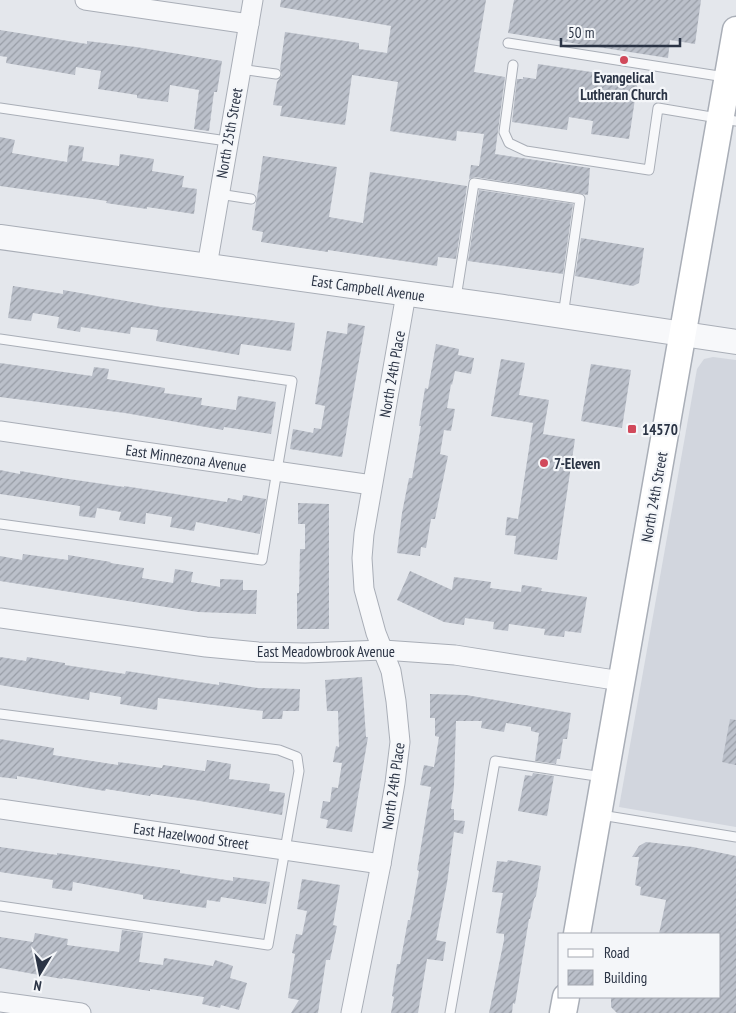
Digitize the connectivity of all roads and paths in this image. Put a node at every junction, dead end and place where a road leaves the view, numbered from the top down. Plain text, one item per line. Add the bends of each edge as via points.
1 (84, 0) edge
2 (253, 0) edge
3 (249, 24) junction
4 (736, 30) edge
5 (508, 43) dead end
6 (513, 65) dead end
7 (240, 69) junction
8 (276, 74) dead end
9 (730, 82) edge
10 (0, 108) edge
11 (728, 120) edge
12 (227, 141) junction
13 (219, 194) junction
14 (251, 199) dead end
15 (0, 237) edge
16 (207, 266) junction
17 (406, 294) junction
18 (456, 300) junction
19 (563, 316) junction
20 (682, 335) junction
21 (0, 339) edge
22 (736, 342) edge
23 (0, 431) edge
24 (278, 471) junction
25 (372, 485) junction
26 (0, 524) edge
27 (0, 618) edge
28 (384, 650) junction
29 (621, 681) junction
30 (0, 714) edge
31 (604, 777) junction
32 (0, 810) edge
33 (598, 814) junction
34 (736, 837) edge
35 (286, 849) junction
36 (381, 864) junction
37 (0, 906) edge
38 (577, 933) edge
39 (566, 998) edge
40 (0, 1002) edge
41 (81, 1013) edge
42 (351, 1013) edge
43 (450, 1013) edge
44 (563, 1013) edge

1 - 3 street
2 - 3 street, North 25th Street
3 - 7 street, North 25th Street
4 - 9 main road, North 24th Street
5 - 9 lane
6 - 11 lane via 504,132 509,143 526,151 649,170 658,108
7 - 8 lane
7 - 12 street, North 25th Street
9 - 11 main road, North 24th Street
10 - 12 lane
11 - 20 main road, North 24th Street
12 - 13 street, North 25th Street
13 - 14 lane
13 - 16 street, North 25th Street
15 - 16 street, East Campbell Avenue
16 - 17 street, East Campbell Avenue
17 - 18 street, East Campbell Avenue
17 - 25 street, North 24th Place
18 - 19 street, East Campbell Avenue
18 - 19 lane via 474,184 580,199
19 - 20 street, East Campbell Avenue
20 - 22 street, East Campbell Avenue
20 - 29 main road, North 24th Street
21 - 24 lane via 292,381
23 - 24 street, East Minnezona Avenue
24 - 25 street, East Minnezona Avenue
24 - 26 lane via 262,560
25 - 28 street, North 24th Place via 362,558 364,589
27 - 28 street, East Meadowbrook Avenue via 258,652
28 - 29 street, East Meadowbrook Avenue via 455,655
28 - 36 street, North 24th Place via 391,671 400,742
29 - 31 main road, North 24th Street
30 - 35 lane via 279,750 297,757 299,771
31 - 33 main road, North 24th Street
31 - 43 lane via 495,761
32 - 35 street, East Hazelwood Street
33 - 34 lane
33 - 38 main road, North 24th Street
35 - 36 street, East Hazelwood Street
35 - 37 lane via 268,945
36 - 42 street, North 24th Place
39 - 44 main road
40 - 41 street

